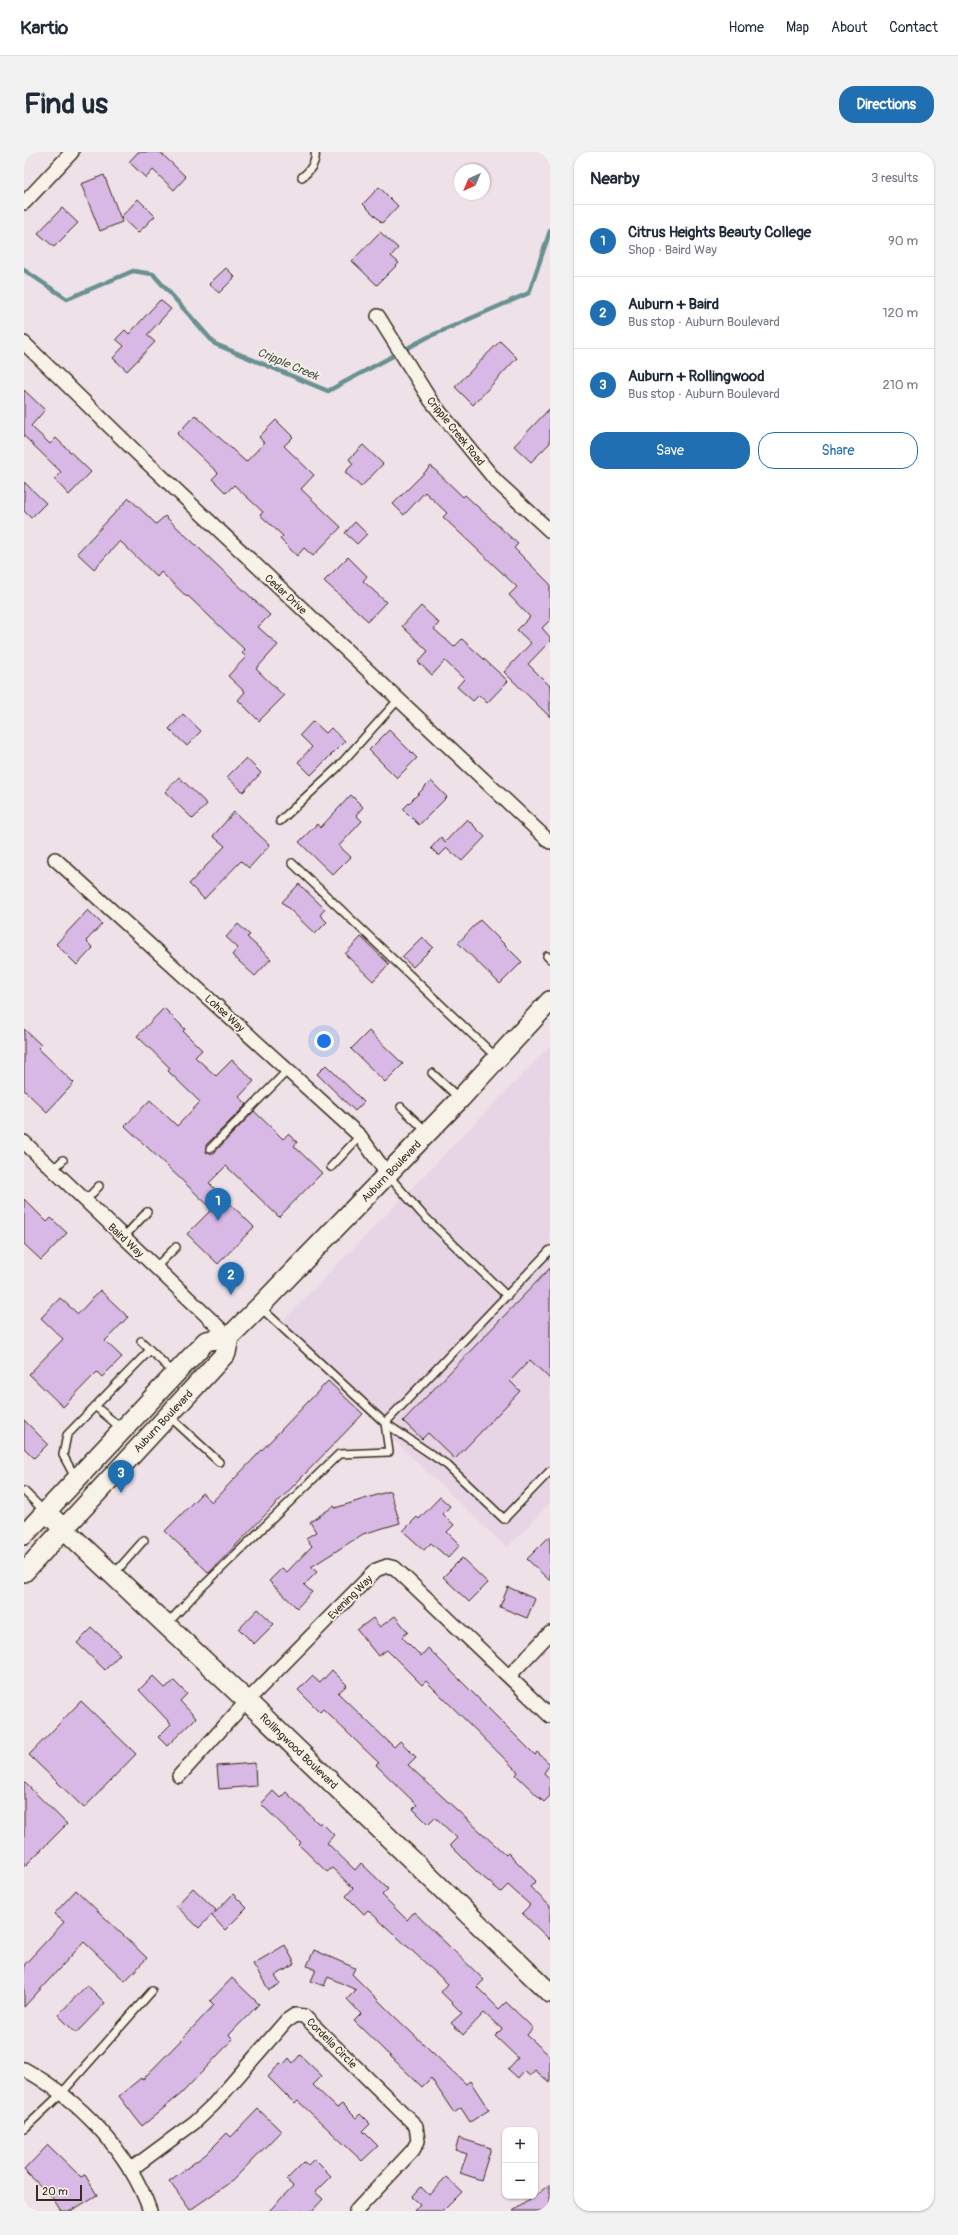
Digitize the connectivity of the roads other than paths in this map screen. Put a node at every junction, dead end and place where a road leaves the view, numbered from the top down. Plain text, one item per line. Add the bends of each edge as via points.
1 (72, 152) edge
2 (315, 152) edge
3 (302, 177) dead end
4 (24, 204) edge
5 (378, 316) dead end
6 (24, 343) edge
7 (550, 531) edge
8 (398, 700) junction
9 (280, 822) dead end
10 (550, 842) edge
11 (55, 859) dead end
12 (292, 863) dead end
13 (550, 1001) edge
14 (497, 1058) junction
15 (288, 1070) junction
16 (432, 1073) dead end
17 (460, 1099) junction
18 (401, 1107) dead end
19 (428, 1132) junction
20 (360, 1136) junction
21 (24, 1142) edge
22 (210, 1149) dead end
23 (62, 1160) dead end
24 (331, 1167) dead end
25 (53, 1170) junction
26 (388, 1175) junction
27 (99, 1186) dead end
28 (85, 1201) junction
29 (147, 1212) dead end
30 (123, 1238) junction
31 (176, 1247) dead end
32 (550, 1250) edge
33 (156, 1267) junction
34 (506, 1296) junction
35 (260, 1306) junction
36 (229, 1337) junction
37 (140, 1341) dead end
38 (150, 1350) junction
39 (175, 1374) junction
40 (96, 1406) junction
41 (169, 1416) junction
42 (385, 1423) junction
43 (122, 1429) junction
44 (219, 1462) dead end
45 (550, 1471) edge
46 (76, 1479) junction
47 (24, 1491) edge
48 (46, 1512) junction
49 (64, 1529) junction
50 (24, 1535) edge
51 (144, 1540) dead end
52 (24, 1572) edge
53 (114, 1574) junction
54 (167, 1624) junction
55 (550, 1633) edge
56 (509, 1676) junction
57 (247, 1701) junction
58 (550, 1716) edge
59 (179, 1776) dead end
60 (152, 1991) dead end
61 (550, 1993) edge
62 (24, 2069) edge
63 (61, 2094) junction
64 (24, 2129) edge
65 (130, 2170) junction
66 (150, 2211) edge
67 (356, 2211) edge

1 - 4 street
2 - 3 lane via 310,172
5 - 7 street, Cripple Creek Road via 431,401 496,481
6 - 8 street, Cedar Drive
8 - 9 lane via 336,768
8 - 10 street, Cedar Drive
11 - 15 street, Lohse Way
12 - 14 lane
13 - 14 main road, Auburn Boulevard
14 - 17 main road, Auburn Boulevard
15 - 20 street, Lohse Way
15 - 22 lane
16 - 17 lane
17 - 19 main road, Auburn Boulevard
18 - 19 lane
19 - 26 main road, Auburn Boulevard
20 - 24 lane
20 - 26 street, Lohse Way
21 - 25 street, Baird Way
23 - 25 lane
25 - 28 street, Baird Way
26 - 34 lane via 422,1214
26 - 35 main road, Auburn Boulevard
27 - 28 lane
28 - 30 street, Baird Way
29 - 30 lane
30 - 33 street, Baird Way
31 - 33 lane
32 - 34 lane
33 - 36 street, Baird Way
34 - 42 lane
35 - 36 main road, Auburn Boulevard
35 - 42 lane
36 - 39 main road, Auburn Boulevard via 206,1341
36 - 41 main road, Auburn Boulevard via 226,1354
37 - 38 lane
38 - 39 lane
38 - 40 lane
39 - 43 main road, Auburn Boulevard
40 - 43 lane
40 - 46 lane via 67,1435 63,1455
41 - 44 lane
41 - 49 main road, Auburn Boulevard
42 - 45 lane via 447,1465 504,1518
42 - 54 lane via 389,1452 339,1454
43 - 46 main road, Auburn Boulevard
46 - 48 main road, Auburn Boulevard
47 - 48 lane
48 - 49 main road, Rollingwood Boulevard
48 - 50 main road, Auburn Boulevard
49 - 52 main road, Auburn Boulevard
49 - 53 main road, Rollingwood Boulevard
51 - 53 lane
53 - 54 main road, Rollingwood Boulevard
54 - 57 main road, Rollingwood Boulevard
55 - 56 street
56 - 57 street, Evening Way via 395,1568 387,1566 376,1570
56 - 58 street, Evening Way
57 - 59 street, Evening Way
57 - 61 main road, Rollingwood Boulevard
60 - 63 lane
62 - 63 street
63 - 64 lane
63 - 65 street via 99,2131
65 - 66 street
65 - 67 street, Cordelia Circle via 195,2122 286,2021 295,2015 304,2016 416,2126 418,2141 413,2150

